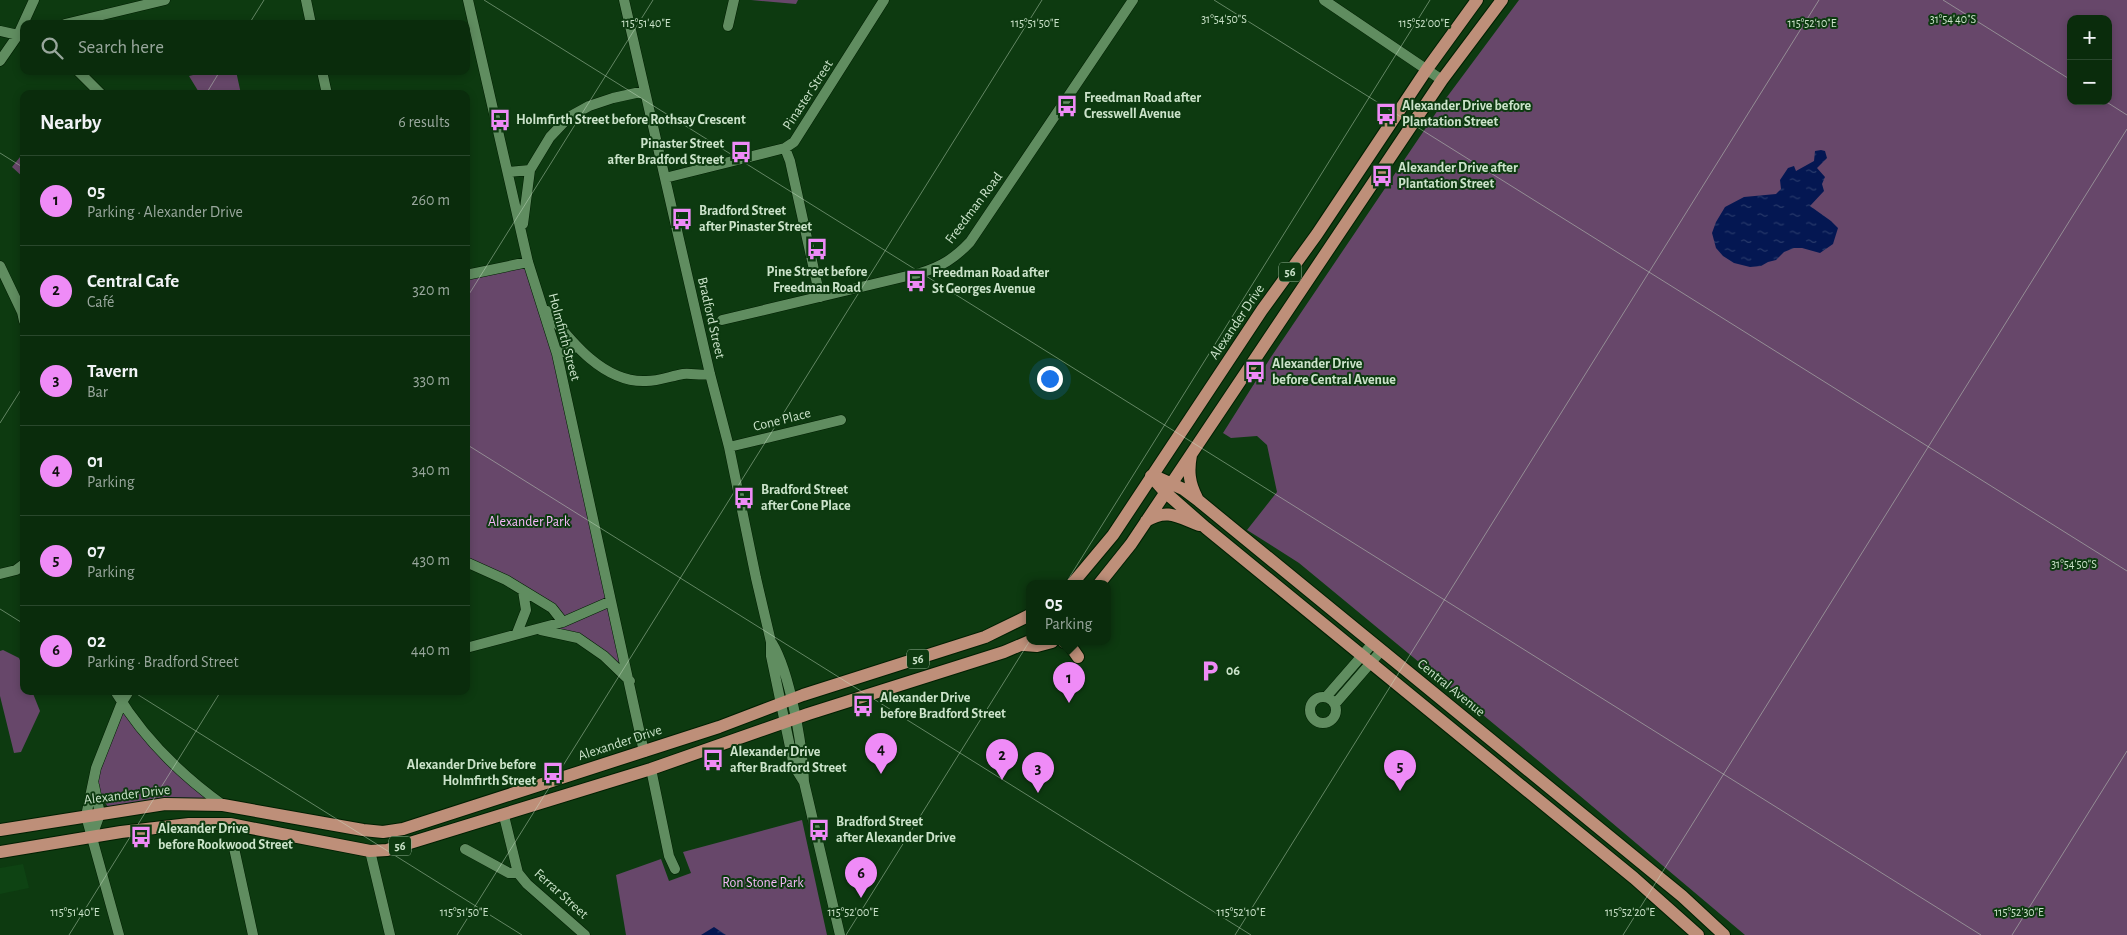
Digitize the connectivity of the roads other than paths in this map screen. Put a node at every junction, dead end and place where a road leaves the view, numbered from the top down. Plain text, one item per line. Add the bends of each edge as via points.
1 (34, 0) edge
2 (165, 0) edge
3 (306, 0) edge
4 (468, 0) edge
5 (624, 0) edge
6 (734, 0) edge
7 (884, 0) edge
8 (1133, 0) edge
9 (1324, 0) edge
10 (1477, 0) edge
11 (1502, 0) edge
12 (27, 20) edge
13 (82, 20) edge
14 (310, 20) edge
15 (728, 26) dead end
16 (0, 31) edge
17 (20, 35) edge
18 (20, 37) edge
19 (0, 61) edge
20 (1427, 69) junction
21 (82, 75) edge
22 (323, 75) edge
23 (1442, 80) junction
24 (97, 90) edge
25 (327, 90) edge
26 (645, 91) junction
27 (785, 148) junction
28 (530, 170) junction
29 (508, 172) junction
30 (664, 178) junction
31 (522, 230) junction
32 (528, 262) junction
33 (0, 266) edge
34 (470, 274) edge
35 (820, 296) junction
36 (543, 306) junction
37 (20, 308) edge
38 (722, 320) dead end
39 (577, 346) junction
40 (557, 354) junction
41 (710, 374) junction
42 (841, 420) dead end
43 (729, 447) junction
44 (1192, 450) junction
45 (1151, 475) junction
46 (1168, 487) junction
47 (1199, 501) junction
48 (1146, 521) junction
49 (1206, 528) junction
50 (470, 564) edge
51 (20, 569) edge
52 (0, 574) edge
53 (1075, 580) edge
54 (1102, 580) edge
55 (523, 591) junction
56 (610, 601) junction
57 (1026, 617) edge
58 (563, 622) junction
59 (540, 630) junction
60 (517, 633) junction
61 (1026, 643) edge
62 (1070, 645) edge
63 (470, 647) edge
64 (1377, 647) junction
65 (1078, 657) dead end
66 (1366, 659) junction
67 (630, 682) junction
68 (118, 695) edge
69 (126, 695) edge
70 (1326, 697) junction
71 (122, 702) junction
72 (786, 702) junction
73 (1335, 704) junction
74 (790, 721) junction
75 (644, 752) junction
76 (652, 769) junction
77 (94, 784) junction
78 (223, 804) junction
79 (100, 814) junction
80 (86, 816) junction
81 (504, 816) junction
82 (0, 830) edge
83 (92, 836) junction
84 (234, 848) dead end
85 (465, 849) dead end
86 (370, 851) junction
87 (0, 852) edge
88 (675, 869) dead end
89 (518, 873) junction
90 (119, 935) edge
91 (253, 935) edge
92 (390, 935) edge
93 (585, 935) edge
94 (840, 935) edge
95 (1698, 935) edge
96 (1724, 935) edge

1 - 12 street
2 - 13 street
3 - 14 street
4 - 29 street, Holmfirth Street
5 - 26 street, Bradford Street
6 - 15 street
7 - 27 street, Pinaster Street via 801,133
8 - 35 street, Freedman Road via 961,252 934,269
9 - 20 street
10 - 20 main road, Alexander Drive / 56
11 - 23 main road, 56
16 - 17 street
18 - 19 street
20 - 23 street
20 - 45 main road, Alexander Drive / 56
21 - 24 street
22 - 25 street
23 - 44 main road, 56
26 - 28 street via 589,106 569,117 550,137
26 - 30 street, Bradford Street
27 - 30 street, Pinaster Street
27 - 35 street
28 - 29 street
28 - 31 street
29 - 31 street, Holmfirth Street
30 - 41 street, Bradford Street
31 - 32 street, Holmfirth Street
32 - 34 street
32 - 36 street, Holmfirth Street
33 - 37 street
35 - 38 street, Freedman Road
36 - 39 street
36 - 40 street, Holmfirth Street
39 - 40 street
39 - 41 street via 600,366 631,381
40 - 56 street, Holmfirth Street
41 - 43 street, Bradford Street
42 - 43 street, Cone Place
43 - 72 street, Bradford Street via 771,642 771,656
44 - 46 main road, 56
44 - 47 main road via 1188,470
45 - 46 main road, Central Avenue
45 - 53 main road, Alexander Drive / 56 via 1113,535
46 - 47 main road, Central Avenue
46 - 48 main road, 56
46 - 49 main road, Central Avenue
47 - 64 main road, Central Avenue
48 - 49 main road via 1157,514 1168,514
48 - 54 main road, 56
49 - 66 main road, Central Avenue
50 - 55 street
51 - 52 street
55 - 58 street via 552,608
55 - 60 street via 526,610
56 - 58 street
56 - 67 street, Holmfirth Street
57 - 72 main road, Alexander Drive / 56 via 985,637
58 - 59 street
59 - 60 street
59 - 67 street via 578,638 604,656
60 - 63 street
61 - 74 main road, 56
62 - 65 main road
64 - 66 street
64 - 96 main road, Central Avenue via 1682,896
66 - 70 street
66 - 73 street
66 - 95 main road, Central Avenue via 1634,878
67 - 75 street, Holmfirth Street
68 - 71 street
69 - 71 street
70 - 73 street
70 - 73 street via 1316,698 1310,705 1314,720 1322,724 1331,721 1336,715
71 - 77 street via 96,768
71 - 78 street via 155,746 202,790
72 - 74 street, Bradford Street
72 - 75 main road, Alexander Drive / 56
74 - 76 main road, 56
74 - 94 street, Bradford Street via 794,766 804,782
75 - 78 main road, Alexander Drive / 56 via 403,829 383,832
76 - 81 main road, 56
76 - 88 street via 669,856
77 - 79 street
77 - 80 street
78 - 79 main road, Alexander Drive / 56 via 165,804
79 - 80 main road, Alexander Drive / 56
79 - 83 street
80 - 82 main road, Alexander Drive / 56
80 - 83 street
81 - 86 main road, 56 via 387,850
81 - 89 street, Ferrar Street
83 - 86 main road, 56 via 189,824 230,824
83 - 87 main road, 56
83 - 90 street
84 - 91 street
85 - 89 street, Ferrar Street via 509,873
86 - 92 street
89 - 93 street, Ferrar Street

